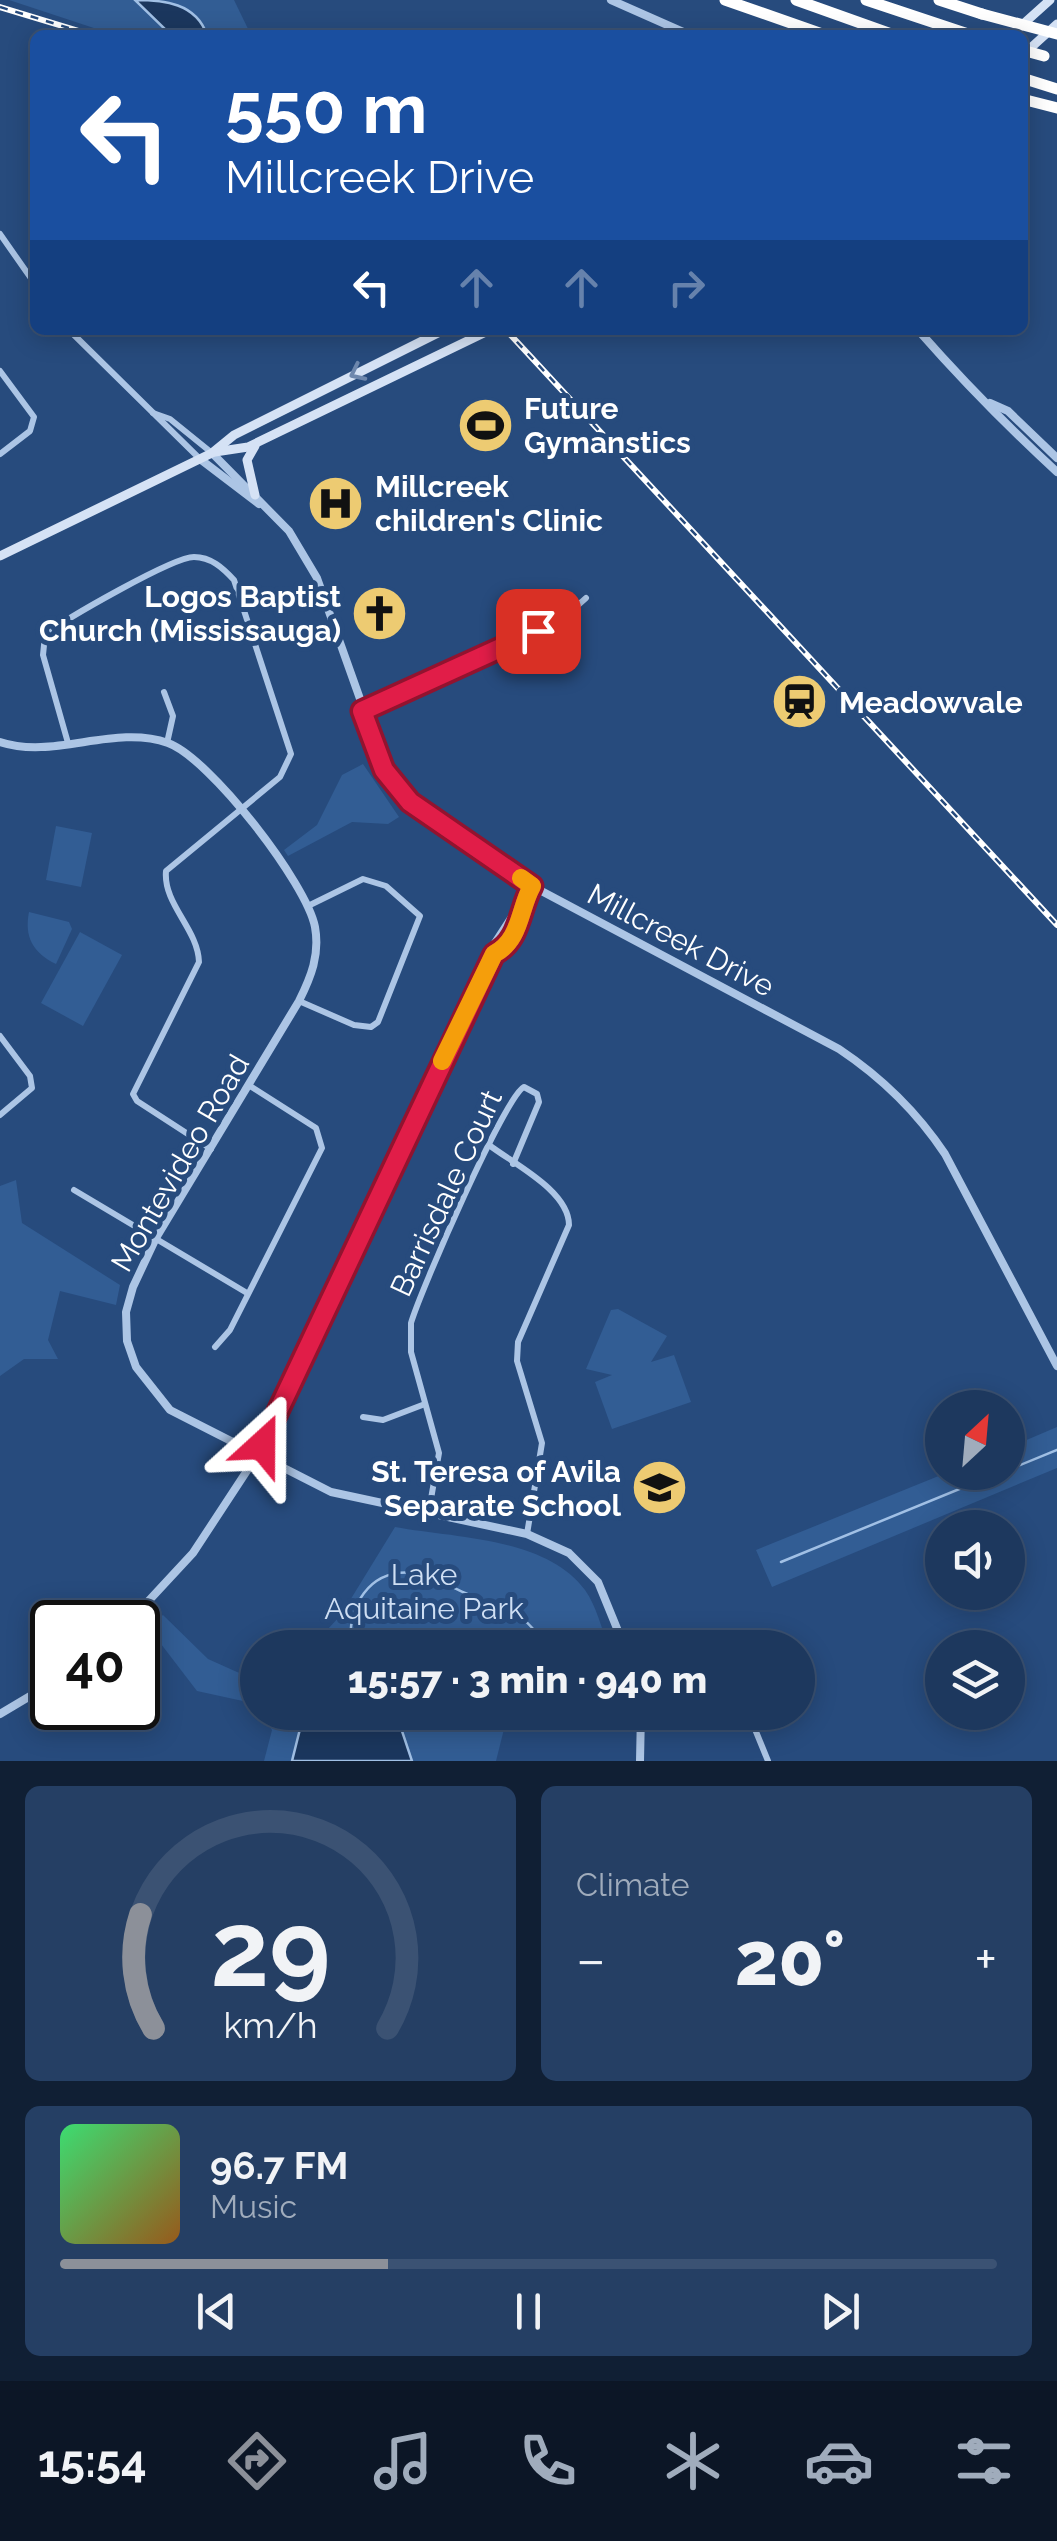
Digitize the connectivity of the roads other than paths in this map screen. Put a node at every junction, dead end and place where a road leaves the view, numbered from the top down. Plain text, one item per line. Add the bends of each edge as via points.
1 (612, 0) edge
2 (725, 0) edge
3 (796, 0) edge
4 (866, 0) edge
5 (940, 0) edge
6 (1050, 0) edge
7 (1057, 24) edge
8 (679, 30) edge
9 (811, 30) edge
10 (880, 30) edge
11 (956, 30) edge
12 (1017, 30) edge
13 (1057, 34) edge
14 (1028, 47) edge
15 (1028, 80) edge
16 (1057, 88) edge
17 (1028, 101) edge
18 (1057, 108) edge
19 (0, 234) edge
20 (30, 277) edge
21 (73, 335) edge
22 (434, 335) edge
23 (480, 335) edge
24 (923, 335) edge
25 (0, 371) edge
26 (990, 403) junction
27 (152, 412) junction
28 (258, 442) junction
29 (212, 453) junction
30 (0, 454) edge
31 (1057, 458) edge
32 (200, 459) junction
33 (1057, 472) edge
34 (255, 495) junction
35 (263, 506) junction
36 (0, 556) edge
37 (586, 598) dead end
38 (164, 692) dead end
39 (362, 711) junction
40 (0, 742) edge
41 (68, 743) junction
42 (167, 743) junction
43 (239, 809) junction
44 (532, 886) junction
45 (310, 905) junction
46 (299, 1001) junction
47 (0, 1036) edge
48 (250, 1086) junction
49 (0, 1115) edge
50 (489, 1145) junction
51 (211, 1149) junction
52 (513, 1164) junction
53 (74, 1190) dead end
54 (156, 1238) junction
55 (248, 1292) junction
56 (215, 1347) dead end
57 (1057, 1366) edge
58 (425, 1404) junction
59 (363, 1417) dead end
60 (258, 1454) junction
61 (428, 1516) junction
62 (527, 1534) junction
63 (149, 1600) edge
64 (618, 1630) edge
65 (30, 1696) edge
66 (0, 1714) edge
67 (641, 1730) edge
68 (755, 1730) edge
69 (640, 1761) edge
70 (768, 1761) edge

1 - 8 street
2 - 9 highway
3 - 10 highway
4 - 11 highway
5 - 13 highway, bridge
6 - 12 main road
7 - 14 main road
15 - 16 highway
17 - 18 highway
19 - 20 street
21 - 27 street, Millcreek Drive
22 -> 29 main road via 234,435
23 - 28 main road
24 - 26 street
25 - 30 street via 34,416 30,431
26 - 31 street via 1008,411
26 - 33 street
27 - 29 street, Millcreek Drive
27 - 32 street, Millcreek Drive
28 - 29 main road
28 - 34 main road via 247,460
29 - 32 main road
29 - 34 street, Millcreek Drive
32 - 35 street, Millcreek Drive
32 - 36 main road
34 - 35 street, Millcreek Drive
35 - 39 street, Millcreek Drive via 288,531 316,578
37 - 39 street via 559,622
38 - 42 street via 173,716
39 - 44 street, Millcreek Drive via 384,770 410,802
40 - 41 street via 34,749
41 - 42 street
41 - 43 street via 44,654 46,636 179,560 206,558 234,580 290,754 280,777
42 - 43 street via 194,759
43 - 45 street
43 - 51 street via 166,871 167,888 200,962 133,1085 137,1101
44 - 57 street, Millcreek Drive via 839,1049 890,1088 946,1154
44 - 60 street via 512,910
45 - 46 street, Montevideo Road via 315,963
45 - 46 street via 363,879 386,886 420,916 371,1027
46 - 48 street, Montevideo Road
47 - 49 street via 32,1088
48 - 51 street, Montevideo Road
48 - 55 street via 316,1128 322,1148
50 - 52 street
50 - 52 street, Barrisdale Court via 518,1089 530,1089 539,1102
50 - 58 street, Barrisdale Court via 410,1323
51 - 54 street, Montevideo Road
52 - 62 street via 562,1201 569,1215 518,1342 517,1361 542,1443
53 - 54 street
54 - 55 street
54 - 60 street, Montevideo Road via 126,1312 136,1367 170,1410
55 - 56 street
58 - 59 street via 383,1420
58 - 61 street, Barrisdale Court via 439,1453
60 - 61 street, Montevideo Road via 331,1492
60 - 63 street via 193,1553
61 - 62 street, Montevideo Road
62 - 64 street, Montevideo Road via 585,1566
65 - 66 street
67 - 69 street
68 - 70 street

